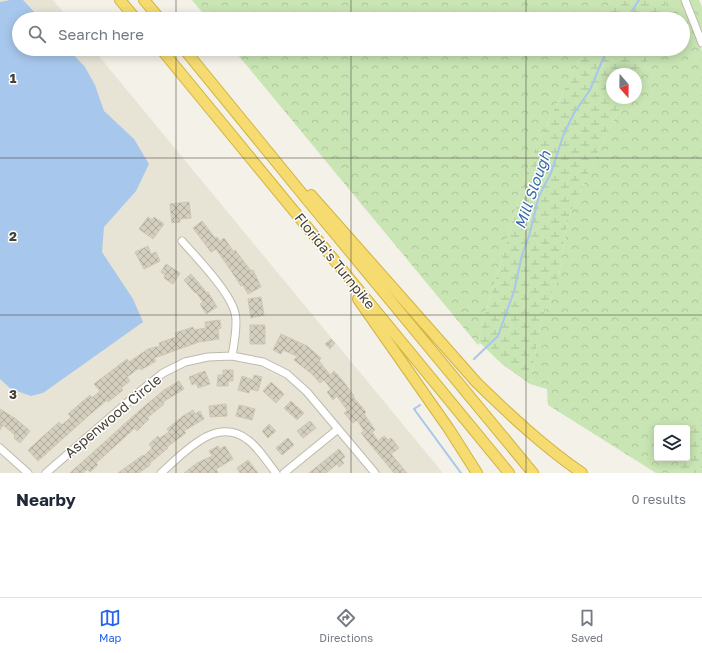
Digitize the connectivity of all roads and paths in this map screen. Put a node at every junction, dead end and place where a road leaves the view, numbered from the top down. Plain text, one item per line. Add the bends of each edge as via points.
1 (120, 0) edge
2 (144, 0) edge
3 (686, 2) edge
4 (130, 12) edge
5 (154, 12) edge
6 (690, 12) edge
7 (690, 12) edge
8 (702, 43) edge
9 (167, 56) edge
10 (190, 56) edge
11 (213, 84) junction
12 (182, 241) dead end
13 (332, 257) junction
14 (232, 356) junction
15 (338, 429) junction
16 (0, 448) edge
17 (28, 473) edge
18 (46, 473) edge
19 (161, 473) edge
20 (276, 473) edge
21 (284, 473) edge
22 (375, 473) edge
23 (477, 473) edge
24 (510, 473) edge
25 (533, 473) edge
26 (582, 473) edge

1 - 4 highway
2 - 5 highway
3 - 6 street
7 - 8 street
9 - 13 highway, Florida's Turnpike
10 - 11 highway, Florida's Turnpike
11 - 25 highway, Florida's Turnpike
11 - 26 highway via 478,383 522,425
12 - 14 street via 227,295 235,313
13 - 23 highway via 355,295
13 - 24 highway, Florida's Turnpike
14 - 15 street, Aspenwood Circle via 263,362 287,374 307,392
14 - 18 street, Aspenwood Circle via 208,356 185,362 163,373
15 - 21 street
15 - 22 street, Aspenwood Circle
16 - 17 street
19 - 20 street via 200,440 214,433 226,432 240,434 249,440

